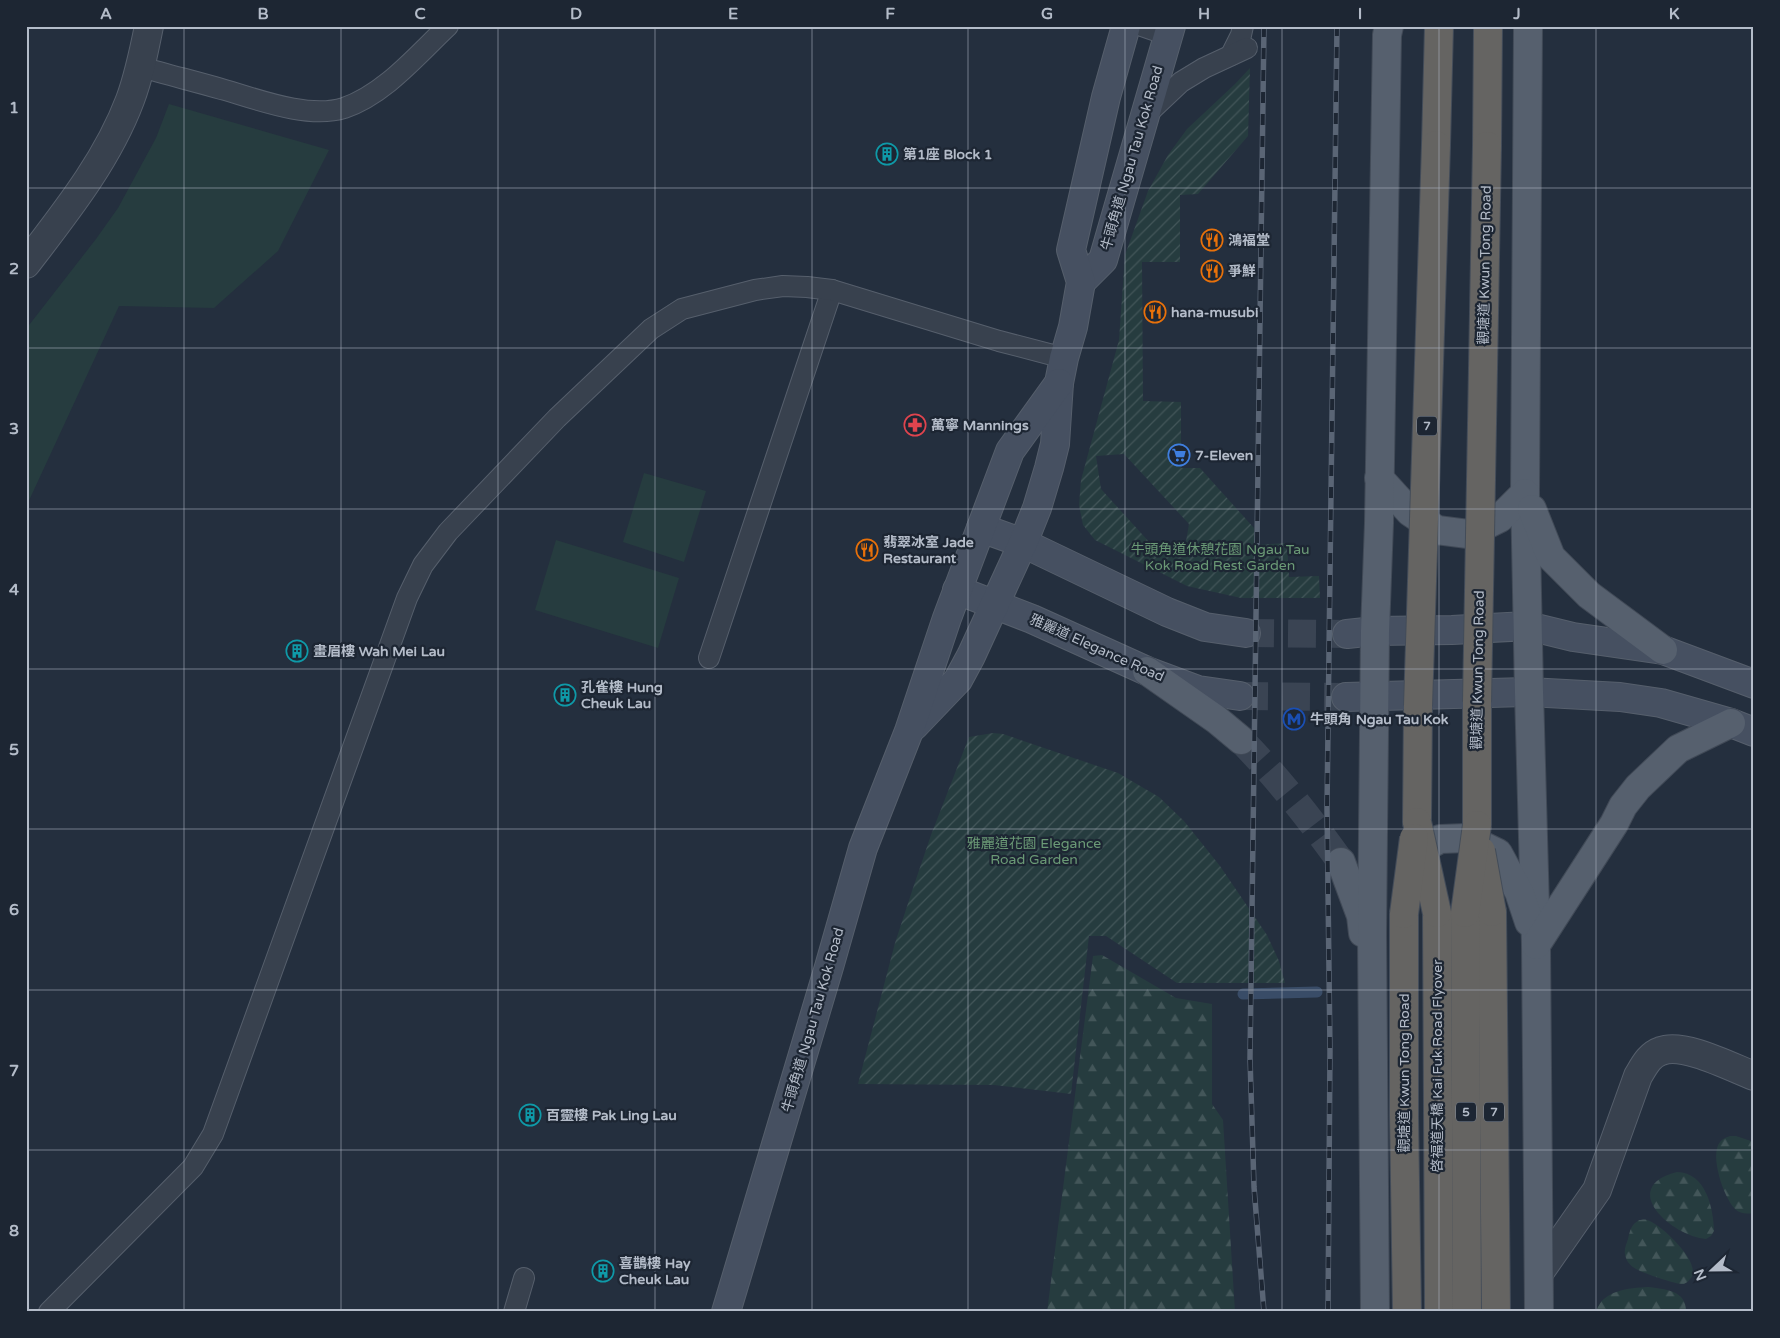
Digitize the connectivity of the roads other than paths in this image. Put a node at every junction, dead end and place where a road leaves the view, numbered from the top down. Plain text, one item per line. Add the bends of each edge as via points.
1 (149, 26) edge
2 (448, 26) edge
3 (1126, 26) edge
4 (1142, 26) edge
5 (1243, 26) edge
6 (1390, 26) edge
7 (1439, 26) edge
8 (1488, 26) edge
9 (1528, 26) edge
10 (1170, 31) edge
11 (141, 67) junction
12 (1144, 116) junction
13 (26, 264) edge
14 (1081, 282) junction
15 (832, 290) junction
16 (1062, 371) junction
17 (1379, 478) junction
18 (1526, 493) junction
19 (981, 528) junction
20 (1024, 543) junction
21 (957, 590) junction
22 (996, 605) junction
23 (1528, 626) junction
24 (1375, 631) junction
25 (1246, 632) tunnel mouth
26 (1347, 634) tunnel mouth
27 (1663, 650) junction
28 (709, 658) dead end
29 (1147, 671) junction
30 (1754, 684) edge
31 (1529, 692) junction
32 (1240, 696) tunnel mouth
33 (1374, 696) junction
34 (1346, 697) tunnel mouth
35 (1743, 728) edge
36 (909, 731) junction
37 (1241, 740) tunnel mouth
38 (1417, 822) junction
39 (1477, 825) junction
40 (1341, 862) tunnel mouth
41 (1372, 934) junction
42 (1536, 945) junction
43 (1374, 1003) junction
44 (1754, 1076) edge
45 (1539, 1273) junction
46 (524, 1278) dead end
47 (49, 1312) edge
48 (514, 1312) edge
49 (726, 1312) edge
50 (1375, 1312) edge
51 (1407, 1312) edge
52 (1439, 1312) edge
53 (1467, 1312) edge
54 (1496, 1312) edge
55 (1539, 1312) edge

1 - 11 street
2 - 11 lane via 375,91 344,108 331,110 278,105
3 - 14 main road, 牛頭角道 Ngau Tau Kok Road via 1071,250
4 - 10 lane
5 - 12 lane via 1239,52 1182,82
6 - 17 main road via 1387,35
7 - 38 highway, 觀塘道 Kwun Tong Road / 7, bridge
8 - 39 highway, 觀塘道 Kwun Tong Road / 7, bridge
9 - 18 main road
10 - 12 main road, 牛頭角道 Ngau Tau Kok Road
11 - 13 street via 124,115 101,159
12 - 14 main road, 牛頭角道 Ngau Tau Kok Road via 1103,260
14 - 16 main road, 牛頭角道 Ngau Tau Kok Road
15 - 16 lane via 999,341
15 - 28 lane
15 - 47 lane via 808,286 755,290 682,309 651,329 557,418 448,532 423,565 407,598 213,1134 193,1167
16 - 19 main road, 牛頭角道 Ngau Tau Kok Road via 1010,451
16 - 20 main road, 牛頭角道 Ngau Tau Kok Road via 1055,444
17 - 18 main road via 1410,512 1437,530 1468,534 1500,518
17 - 24 main road
18 - 23 main road
18 - 27 main road via 1551,557 1589,595
19 - 20 main road
19 - 21 main road, 牛頭角道 Ngau Tau Kok Road
20 - 22 main road, 牛頭角道 Ngau Tau Kok Road
20 - 25 main road via 1167,612 1205,627
21 - 22 main road, 雅麗道 Elegance Road
21 - 36 main road, 牛頭角道 Ngau Tau Kok Road
22 - 29 main road, 雅麗道 Elegance Road
22 - 36 main road, 牛頭角道 Ngau Tau Kok Road via 958,680
23 - 24 main road
23 - 27 main road via 1573,637
23 - 31 main road
24 - 26 main road
24 - 33 main road
27 - 30 main road
29 - 32 main road, 雅麗道 Elegance Road via 1198,690
29 - 37 main road
31 - 33 main road
31 - 35 main road via 1620,697 1661,703
31 - 42 main road
33 - 34 main road
33 - 41 main road
35 - 42 main road via 1678,749 1638,787
36 - 49 main road, 牛頭角道 Ngau Tau Kok Road via 863,848
38 - 51 highway, 觀塘道 Kwun Tong Road / 7, bridge via 1404,914
38 - 52 highway, 啓福道天橋 Kai Fuk Road Flyover / 5, bridge via 1437,913
39 - 53 highway, 啓福道天橋 Kai Fuk Road Flyover / 5, bridge via 1465,913
39 - 54 highway, 觀塘道 Kwun Tong Road / 7, bridge via 1492,912
40 - 43 main road via 1361,916
41 - 42 main road via 1399,891 1418,850 1440,839 1467,838 1498,852 1519,892
41 - 43 main road
42 - 45 main road
43 - 50 main road
44 - 45 street via 1679,1048 1661,1051 1646,1061 1597,1190
45 - 55 main road
46 - 48 lane

